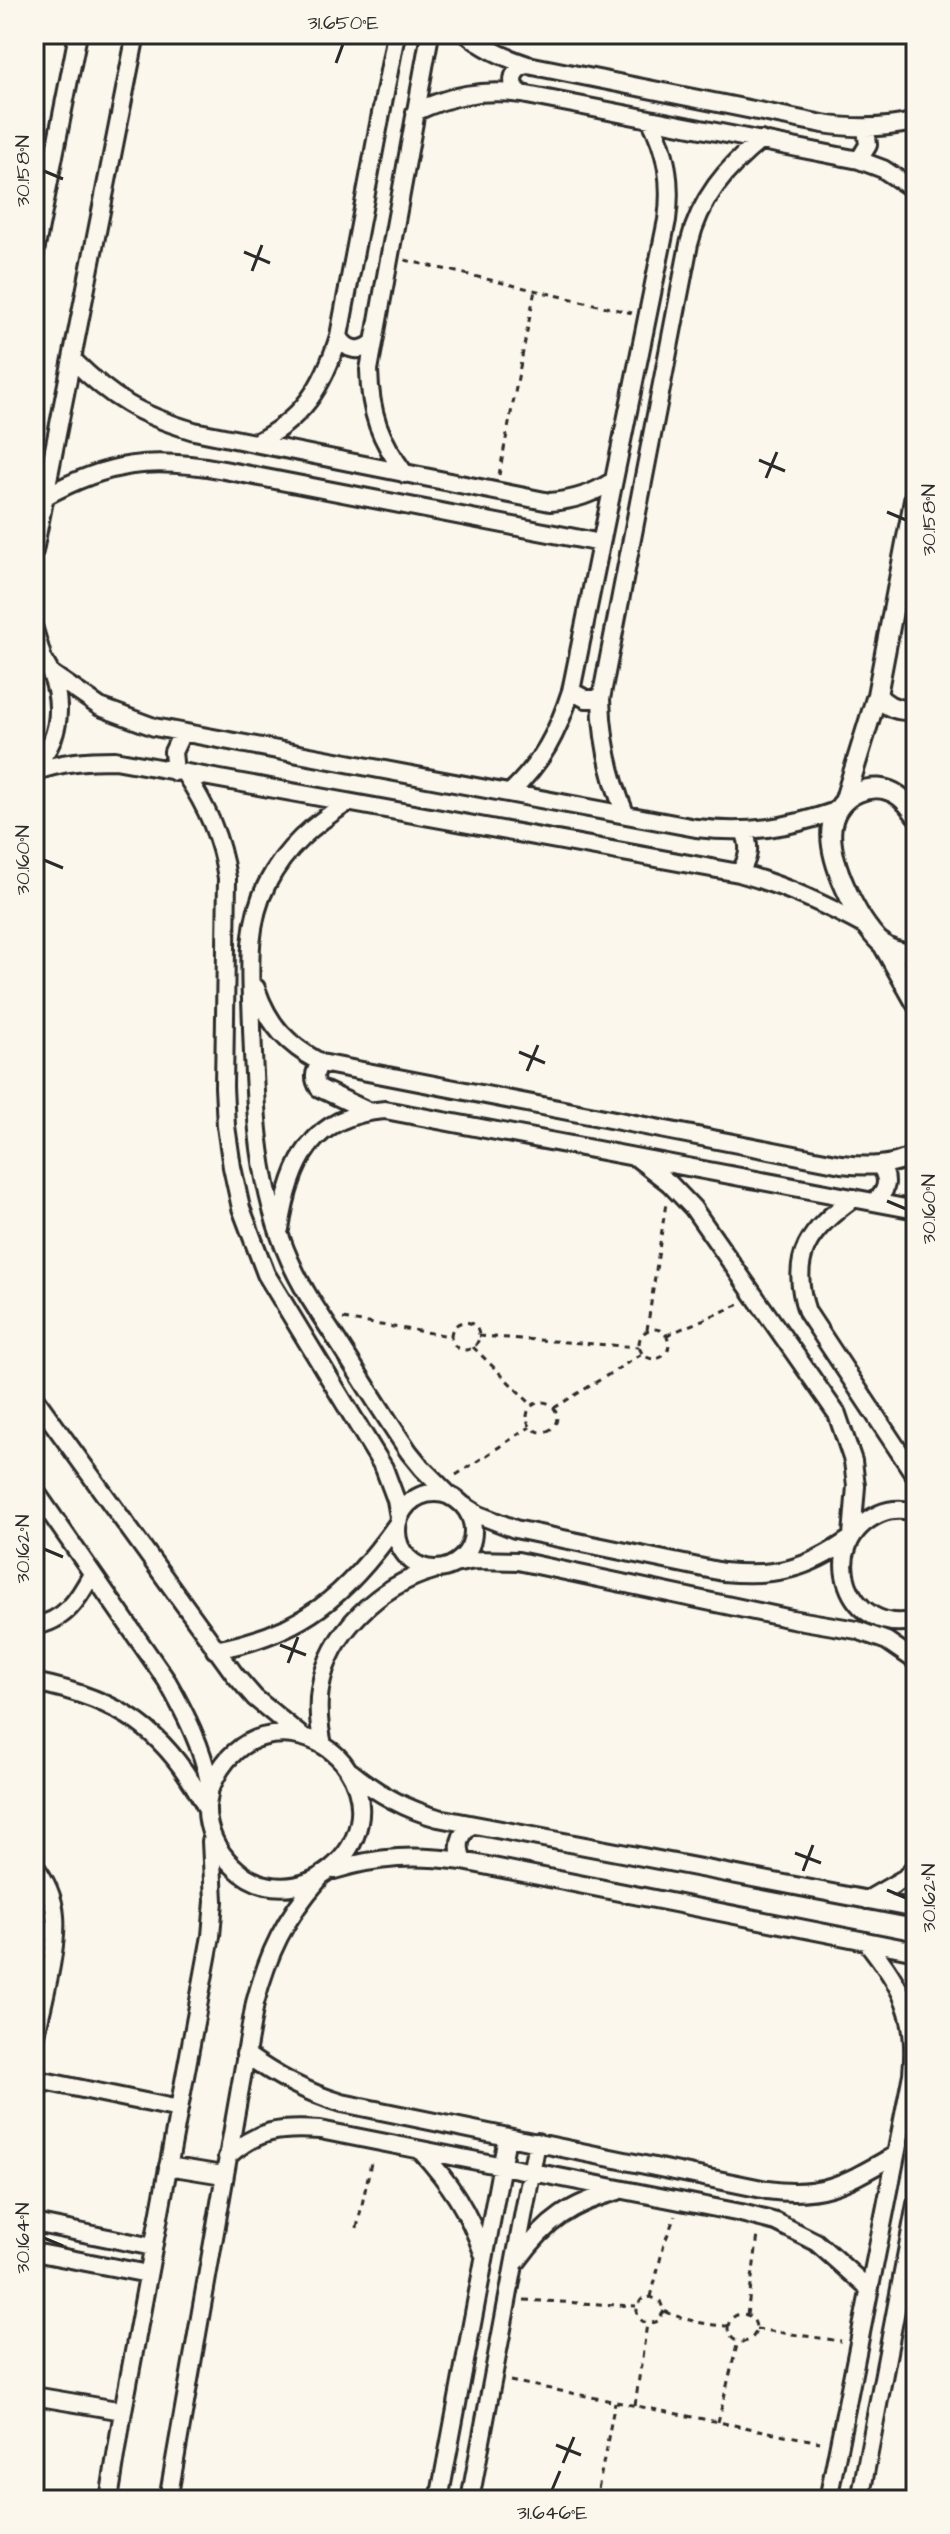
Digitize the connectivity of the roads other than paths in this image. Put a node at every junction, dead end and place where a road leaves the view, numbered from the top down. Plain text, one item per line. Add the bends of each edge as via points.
1 (78, 34) edge
2 (136, 34) edge
3 (396, 34) edge
4 (430, 34) edge
5 (467, 34) edge
6 (528, 65) junction
7 (522, 94) junction
8 (415, 112) junction
9 (650, 119) junction
10 (916, 121) edge
11 (866, 128) junction
12 (761, 140) junction
13 (859, 160) junction
14 (916, 191) edge
15 (667, 220) junction
16 (693, 226) junction
17 (34, 257) edge
18 (339, 336) junction
19 (373, 343) junction
20 (73, 360) junction
21 (230, 438) junction
22 (255, 443) junction
23 (224, 470) junction
24 (405, 474) junction
25 (613, 481) junction
26 (916, 490) edge
27 (44, 497) junction
28 (601, 543) junction
29 (34, 551) edge
30 (34, 629) edge
31 (38, 653) edge
32 (52, 674) junction
33 (571, 691) junction
34 (877, 695) junction
35 (601, 699) junction
36 (916, 709) edge
37 (182, 733) junction
38 (34, 769) edge
39 (180, 773) junction
40 (510, 793) junction
41 (347, 803) junction
42 (841, 805) junction
43 (625, 813) junction
44 (916, 815) edge
45 (744, 831) junction
46 (739, 873) junction
47 (228, 905) junction
48 (256, 911) junction
49 (876, 936) junction
50 (916, 953) edge
51 (250, 972) junction
52 (916, 1003) edge
53 (321, 1063) junction
54 (368, 1111) junction
55 (916, 1154) edge
56 (633, 1155) junction
57 (880, 1166) junction
58 (854, 1198) junction
59 (874, 1201) junction
60 (916, 1210) edge
61 (279, 1235) junction
62 (34, 1397) edge
63 (916, 1477) edge
64 (34, 1489) edge
65 (451, 1496) junction
66 (916, 1512) edge
67 (398, 1520) junction
68 (851, 1537) junction
69 (447, 1566) junction
70 (92, 1574) junction
71 (885, 1620) junction
72 (916, 1620) edge
73 (34, 1626) edge
74 (857, 1630) junction
75 (900, 1649) junction
76 (215, 1650) junction
77 (916, 1661) edge
78 (34, 1682) edge
79 (302, 1736) junction
80 (323, 1745) junction
81 (347, 1768) junction
82 (211, 1787) junction
83 (207, 1809) junction
84 (470, 1826) junction
85 (210, 1831) junction
86 (463, 1861) junction
87 (34, 1865) edge
88 (916, 1865) edge
89 (325, 1874) junction
90 (867, 1900) junction
91 (916, 1909) edge
92 (866, 1941) junction
93 (916, 1951) edge
94 (34, 2044) edge
95 (915, 2051) edge
96 (245, 2054) junction
97 (34, 2079) edge
98 (179, 2109) junction
99 (507, 2137) junction
100 (537, 2142) junction
101 (420, 2150) junction
102 (895, 2155) junction
103 (227, 2157) junction
104 (168, 2166) junction
105 (501, 2166) junction
106 (532, 2172) junction
107 (223, 2175) junction
108 (623, 2190) junction
109 (782, 2192) junction
110 (916, 2204) edge
111 (768, 2220) junction
112 (34, 2223) edge
113 (153, 2247) junction
114 (34, 2252) edge
115 (484, 2257) junction
116 (515, 2264) junction
117 (148, 2274) junction
118 (869, 2289) junction
119 (34, 2396) edge
120 (123, 2411) junction
121 (872, 2436) junction
122 (841, 2439) junction
123 (109, 2500) edge
124 (168, 2500) edge
125 (439, 2500) edge
126 (470, 2500) edge
127 (828, 2500) edge
128 (860, 2500) edge

1 - 17 street
2 - 20 street
3 - 18 street
4 - 8 street
5 - 6 street
6 - 7 street via 513,77
6 - 11 street
7 - 8 street via 467,93
7 - 9 street
8 - 19 street
9 - 12 street
9 - 15 street via 666,158
10 - 11 street
11 - 13 street via 868,145
12 - 13 street
12 - 16 street via 720,178
13 - 14 street
15 - 16 street via 679,213
15 - 25 street
16 - 35 street
18 - 19 street via 351,348
18 - 22 street via 317,389 299,412 278,432
19 - 24 street via 370,398 376,426
20 - 21 street via 127,406 159,421
20 - 27 street
21 - 22 street
21 - 23 street via 221,449
22 - 24 street
23 - 27 street via 141,463 91,474
23 - 28 street
24 - 25 street via 550,502 573,500
25 - 28 street
26 - 34 street
27 - 29 street
28 - 33 street
30 - 31 street
31 - 32 street
32 - 37 street via 100,707
32 - 38 street via 59,711 56,729
33 - 35 street
33 - 40 street via 547,750
34 - 36 street via 892,708
34 - 42 street
35 - 43 street via 606,761
37 - 39 street via 173,752
37 - 40 street
38 - 39 street via 115,760
39 - 41 street
39 - 47 street via 207,810 223,850
40 - 43 street
41 - 46 street
41 - 48 street via 300,838 267,884
42 - 44 street via 857,792 886,790
42 - 45 street via 789,826
42 - 49 street via 832,824 835,855 848,894
43 - 45 street via 696,828
45 - 46 street via 749,853
46 - 49 street via 806,895
47 - 48 street via 244,899
47 - 67 street via 224,1087 241,1208 266,1274 384,1468
48 - 51 street
49 - 50 street via 900,953
49 - 52 street
51 - 53 street via 274,1027
51 - 61 street via 260,1156
53 - 54 street via 315,1072 319,1088
53 - 57 street via 825,1161
54 - 56 street via 401,1111
54 - 61 street via 323,1130 305,1148 292,1173
55 - 57 street
56 - 58 street
56 - 68 street via 693,1208 837,1414 856,1486
57 - 59 street via 886,1186
58 - 59 street
58 - 63 street via 808,1241 801,1257 801,1294 807,1312
59 - 60 street
61 - 65 street via 304,1289 409,1452
62 - 76 street
64 - 70 street
65 - 67 street via 415,1498
65 - 68 street via 515,1529 750,1575 804,1566
65 - 69 street via 470,1516 473,1530 464,1555
66 - 68 street via 886,1511 867,1520
67 - 69 street via 400,1547 407,1557 427,1568
67 - 76 street via 349,1583 305,1619 261,1639
68 - 71 street via 845,1579 867,1612
69 - 74 street via 475,1560 518,1561
69 - 80 street via 417,1575 378,1597 343,1636 320,1688
70 - 73 street via 73,1607
70 - 82 street via 181,1706
71 - 72 street
71 - 74 street
71 - 75 street
74 - 75 street
75 - 77 street
76 - 79 street via 255,1698
78 - 83 street via 83,1693 144,1726 170,1750
79 - 80 street
79 - 82 street via 279,1734 237,1750
80 - 81 street
81 - 84 street via 415,1812
81 - 89 street via 356,1785 359,1824 343,1858
82 - 83 street
83 - 85 street
84 - 86 street via 460,1838
84 - 90 street
85 - 89 street via 227,1861 255,1881 300,1885
85 - 98 street via 211,1936
86 - 89 street via 392,1857
86 - 92 street
87 - 94 street via 49,1890 55,1915
88 - 90 street via 905,1878
89 - 96 street via 278,1935 264,1968
90 - 91 street
92 - 93 street
92 - 95 street via 901,1990
95 - 102 street
96 - 99 street via 315,2095
96 - 103 street
97 - 98 street
98 - 104 street
99 - 100 street
99 - 105 street
100 - 106 street
100 - 109 street
101 - 103 street via 320,2130 278,2130 259,2135
101 - 105 street
101 - 115 street via 460,2199
102 - 109 street via 828,2189
102 - 118 street
103 - 107 street
104 - 107 street
104 - 113 street
105 - 106 street
105 - 115 street
106 - 108 street
106 - 116 street
107 - 124 street
108 - 111 street
108 - 116 street via 560,2214
109 - 111 street via 787,2208 782,2218
110 - 121 street
111 - 118 street via 816,2242
112 - 113 street
113 - 117 street
114 - 117 street
115 - 125 street
116 - 126 street
117 - 120 street
118 - 122 street
119 - 120 street
120 - 123 street
121 - 122 street
121 - 128 street
122 - 127 street

